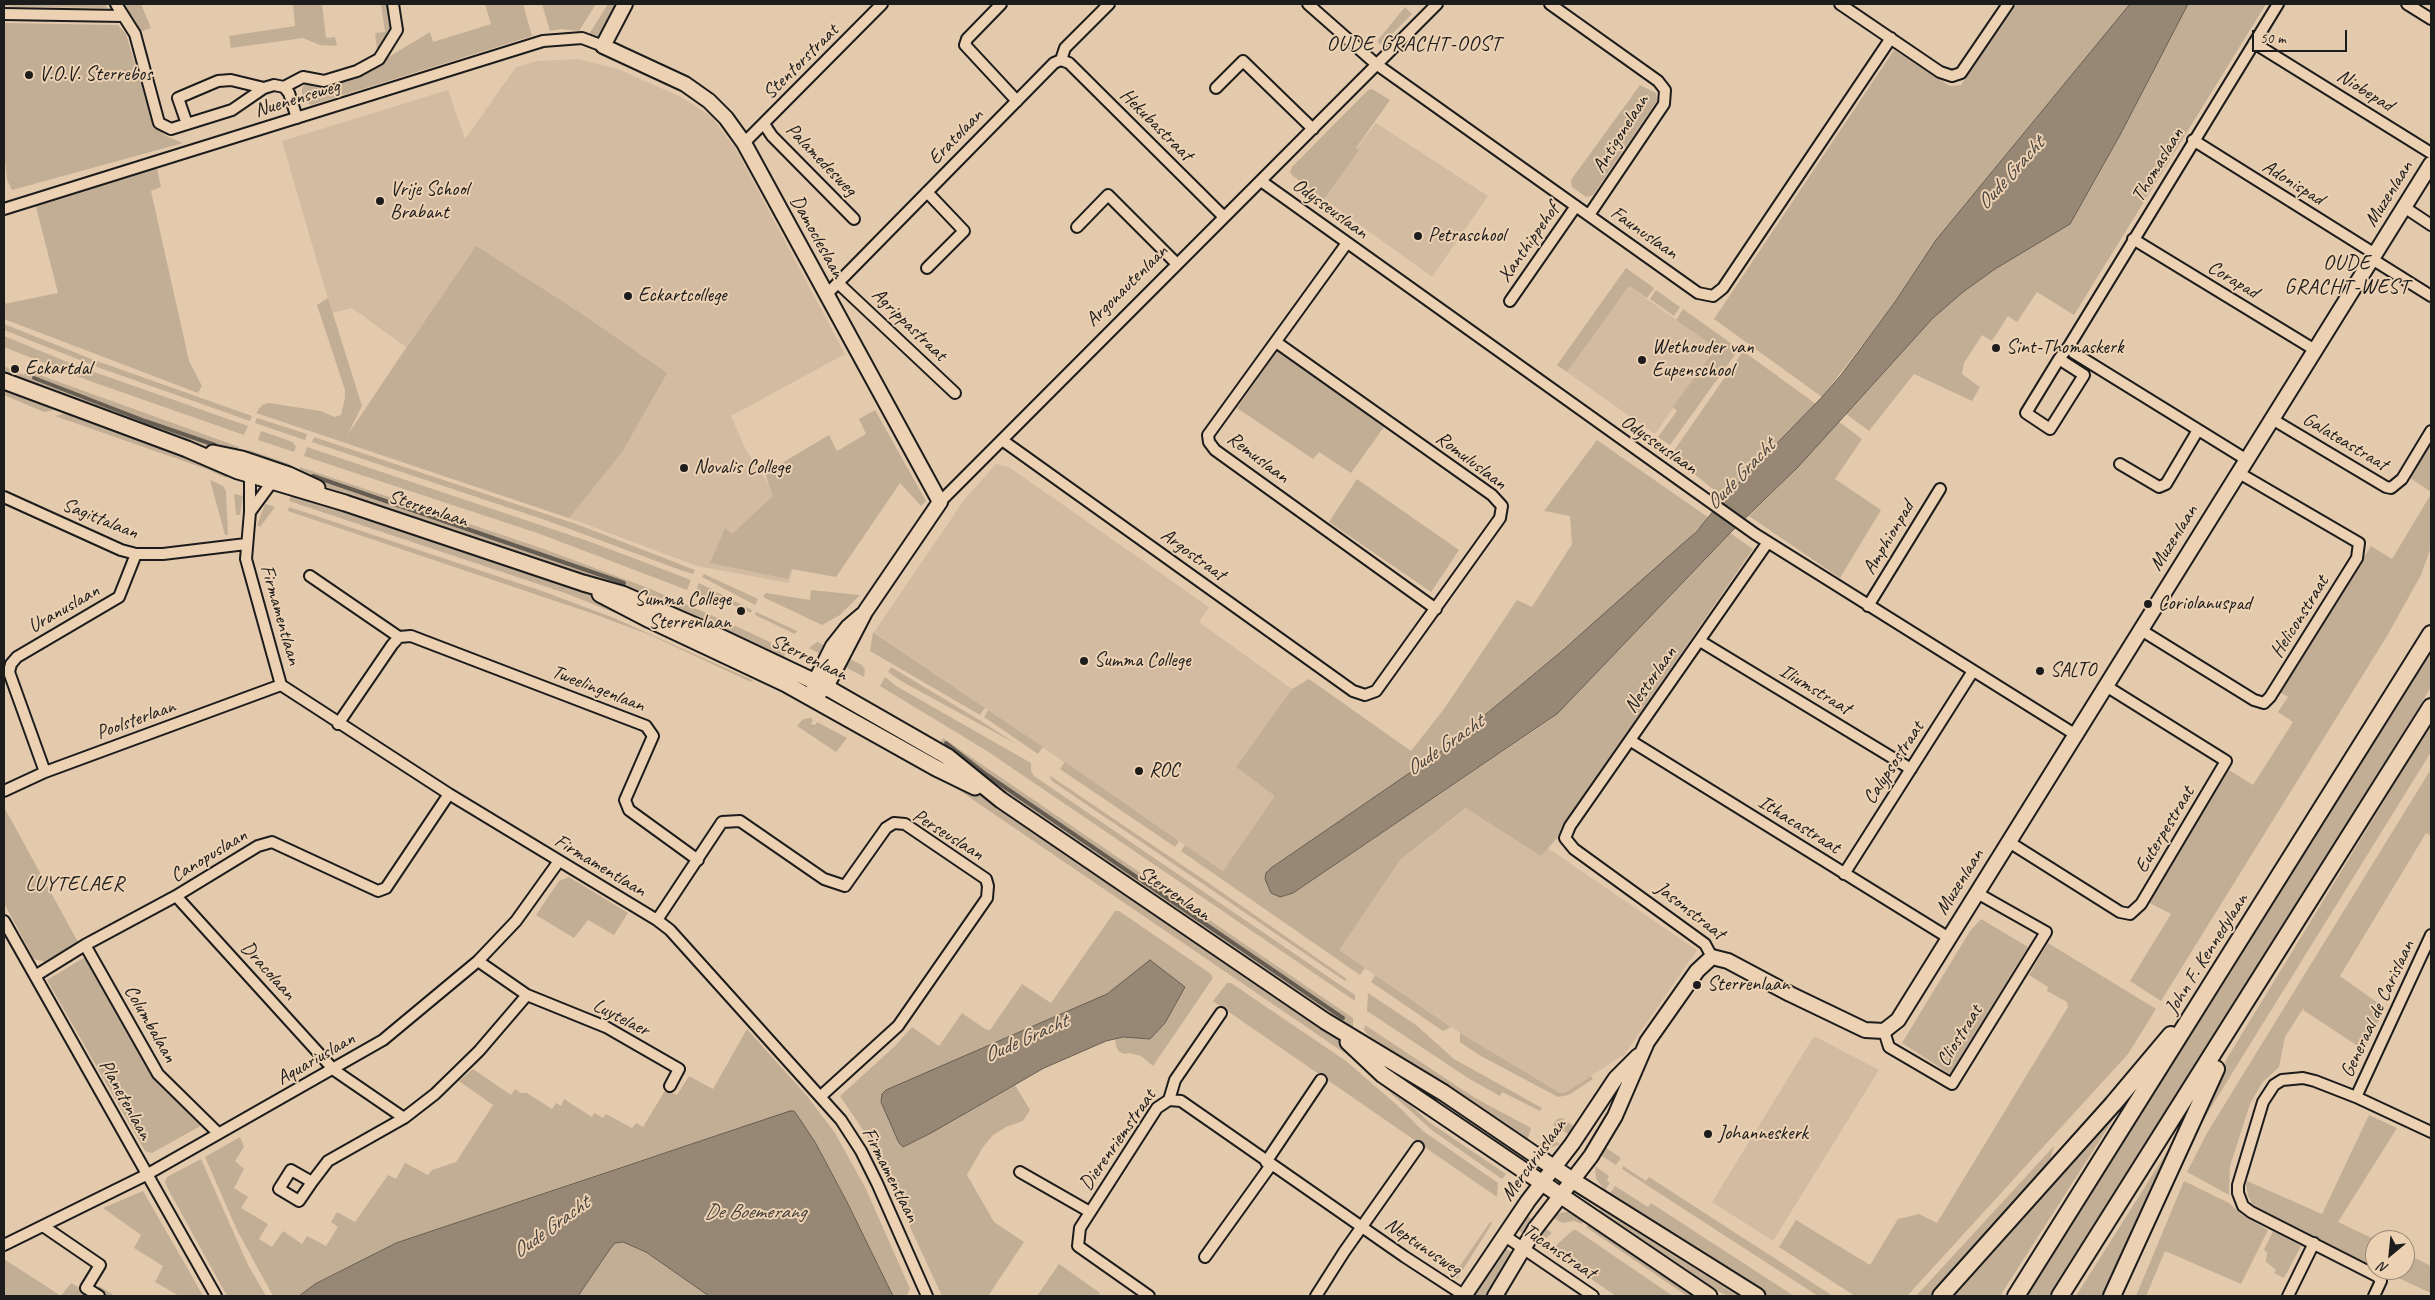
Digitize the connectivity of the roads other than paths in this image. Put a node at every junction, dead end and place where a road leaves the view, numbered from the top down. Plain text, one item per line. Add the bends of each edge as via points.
1 (116, 4) edge
2 (394, 4) edge
3 (625, 4) edge
4 (882, 4) edge
5 (1001, 4) edge
6 (1109, 4) edge
7 (1308, 4) edge
8 (1437, 4) edge
9 (1550, 4) edge
10 (1840, 4) edge
11 (2008, 4) edge
12 (2278, 4) edge
13 (2407, 4) edge
14 (4, 14) edge
15 (123, 16) junction
16 (2431, 19) edge
17 (1890, 38) junction
18 (2254, 43) junction
19 (603, 46) junction
20 (1061, 60) junction
21 (1376, 64) junction
22 (284, 87) junction
23 (264, 88) junction
24 (1216, 88) dead end
25 (1017, 100) junction
26 (296, 118) junction
27 (187, 124) junction
28 (764, 124) junction
29 (1313, 129) junction
30 (2193, 140) junction
31 (744, 144) junction
32 (2431, 153) edge
33 (2431, 164) edge
34 (1261, 181) junction
35 (927, 192) junction
36 (1576, 206) junction
37 (2404, 208) junction
38 (4, 209) edge
39 (1589, 215) junction
40 (1224, 217) junction
41 (854, 219) dead end
42 (2431, 225) edge
43 (1077, 227) dead end
44 (2133, 239) junction
45 (1347, 243) junction
46 (2373, 257) junction
47 (1177, 264) junction
48 (927, 268) dead end
49 (838, 282) junction
50 (826, 295) junction
51 (2431, 296) edge
52 (1510, 301) dead end
53 (1276, 342) junction
54 (2069, 346) junction
55 (2315, 350) junction
56 (2059, 359) junction
57 (4, 381) edge
58 (955, 393) dead end
59 (2272, 419) junction
60 (2198, 430) junction
61 (2431, 431) edge
62 (1002, 440) junction
63 (187, 449) junction
64 (2247, 460) junction
65 (2120, 464) dead end
66 (2239, 473) junction
67 (250, 475) junction
68 (272, 482) junction
69 (1940, 489) dead end
70 (4, 497) edge
71 (940, 502) junction
72 (345, 503) junction
73 (250, 512) junction
74 (1768, 542) junction
75 (246, 544) junction
76 (136, 554) junction
77 (310, 576) dead end
78 (583, 583) junction
79 (1868, 606) junction
80 (1436, 609) junction
81 (2141, 630) junction
82 (2431, 634) edge
83 (400, 638) junction
84 (1700, 641) junction
85 (1973, 671) junction
86 (820, 684) junction
87 (281, 685) junction
88 (2106, 686) junction
89 (1365, 695) joint
90 (812, 698) junction
91 (2431, 707) edge
92 (338, 724) junction
93 (2076, 735) junction
94 (1630, 741) junction
95 (1912, 769) junction
96 (45, 772) junction
97 (4, 791) edge
98 (449, 794) junction
99 (1001, 800) junction
100 (1565, 838) joint
101 (2009, 842) junction
102 (698, 860) junction
103 (558, 861) junction
104 (1844, 874) junction
105 (1977, 893) junction
106 (176, 896) junction
107 (4, 920) edge
108 (657, 920) junction
109 (2431, 935) edge
110 (1949, 938) junction
111 (85, 945) junction
112 (1712, 957) junction
113 (478, 961) junction
114 (35, 976) junction
115 (2210, 989) junction
116 (527, 996) junction
117 (2250, 997) junction
118 (1221, 1013) dead end
119 (1325, 1021) junction
120 (1884, 1031) junction
121 (1642, 1052) junction
122 (334, 1070) junction
123 (1321, 1080) dead end
124 (670, 1086) dead end
125 (821, 1096) junction
126 (2356, 1097) junction
127 (1169, 1100) junction
128 (404, 1118) junction
129 (2431, 1132) edge
130 (218, 1133) junction
131 (1418, 1147) dead end
132 (1268, 1163) junction
133 (1554, 1167) junction
134 (1020, 1172) dead end
135 (146, 1175) junction
136 (1572, 1180) junction
137 (312, 1182) dead end
138 (1541, 1184) junction
139 (1559, 1196) junction
140 (1090, 1212) junction
141 (43, 1226) junction
142 (1362, 1227) junction
143 (1505, 1236) junction
144 (2314, 1244) junction
145 (4, 1245) edge
146 (1522, 1248) junction
147 (1205, 1257) dead end
148 (99, 1296) edge
149 (216, 1296) edge
150 (927, 1296) edge
151 (1150, 1296) edge
152 (1316, 1296) edge
153 (1465, 1296) edge
154 (1494, 1296) edge
155 (1593, 1296) edge
156 (1709, 1296) edge
157 (1757, 1296) edge
158 (1941, 1296) edge
159 (2016, 1296) edge
160 (2060, 1296) edge
161 (2112, 1296) edge
162 (2288, 1296) edge
163 (2374, 1296) edge

1 - 15 street
2 - 22 street via 397,30 379,59 357,71 324,81 303,77
3 - 19 street
4 - 28 street, Stentorstraat
5 - 25 street via 965,45
6 - 20 street, Eratolaan via 1065,48
7 - 21 street, Faunuslaan
8 - 21 street, Argonautenlaan
9 - 39 street, Antigonelaan via 1658,81 1665,90 1664,104
10 - 17 street
11 - 17 street via 1961,73 1952,76 1940,72
12 - 18 street, Thomaslaan
13 - 16 street
14 - 15 street
15 - 27 street via 135,34 158,123 171,129
17 - 39 street, Faunuslaan via 1723,288 1713,296 1698,293
18 - 30 street, Thomaslaan
18 - 32 street, Niobepad
19 - 26 street, Nuenenseweg via 582,38 542,41
19 - 31 street, Damocleslaan via 685,84 709,101
20 - 25 street, Eratolaan
20 - 40 street, Hekubastraat via 1068,63
21 - 29 street, Argonautenlaan
21 - 36 street, Faunuslaan
22 - 23 street via 274,84
22 - 26 street
23 - 27 street via 232,110
23 - 27 street via 231,80 218,81 178,98
24 - 29 street via 1243,61
25 - 35 street, Eratolaan
26 - 38 street, Nuenenseweg
28 - 31 street, Stentorstraat
28 - 41 street, Palamedesweg
29 - 34 street, Argonautenlaan
30 - 44 street, Thomaslaan
30 - 46 street, Adonispad
31 - 50 street, Damocleslaan
33 - 37 street, Muzenlaan
34 - 40 street, Argonautenlaan
34 - 45 street, Odysseuslaan
35 - 48 street via 964,231
35 - 49 street, Eratolaan
36 - 39 street, Faunuslaan
36 - 52 street, Xanthippehof
37 - 42 street
37 - 46 street, Muzenlaan
40 - 47 street, Argonautenlaan
43 - 47 street via 1108,195
44 - 54 street, Thomaslaan
44 - 55 street, Corapad
45 - 53 street, Remuslaan
45 - 74 street, Odysseuslaan
46 - 51 street
46 - 55 street, Muzenlaan
47 - 62 street, Argonautenlaan
49 - 50 street, Eratolaan
49 - 58 street, Agrippastraat
50 - 71 street, Damocleslaan
53 - 80 street, Romuluslaan via 1492,495 1502,506 1500,518
53 - 80 street, Remuslaan via 1208,435 1209,442 1215,450
54 - 56 street, Thomaslaan
54 - 60 street
55 - 59 street, Muzenlaan
56 - 56 street, Thomaslaan via 2026,413 2050,429 2084,375
57 - 63 main road, Sterrenlaan
59 - 61 street, Galateastraat via 2391,488 2402,479
59 - 64 street, Muzenlaan
60 - 64 street
60 - 65 street via 2166,484 2159,487
62 - 71 street, Argonautenlaan
62 - 89 street, Argostraat via 1353,691
63 - 67 main road, Sterrenlaan
63 - 72 main road, Sterrenlaan via 242,459 306,483
64 - 66 street, Muzenlaan
66 - 81 street, Muzenlaan
66 - 81 street, Heliconstraat via 2359,543 2357,558 2264,703 2254,700
67 - 68 main road, Sterrenlaan
67 - 73 street, Firmamentlaan
68 - 72 main road, Sterrenlaan
68 - 73 street, Firmamentlaan
69 - 79 street, Amphionpad
70 - 76 street, Sagittalaan
71 - 86 street, Argonautenlaan via 865,612 834,646
72 - 78 main road, Sterrenlaan
73 - 75 street, Firmamentlaan
74 - 79 street, Odysseuslaan
74 - 84 street, Nestorlaan
75 - 76 street, Sagittalaan
75 - 87 street, Firmamentlaan via 246,559
76 - 96 street, Uranuslaan via 119,598 17,657 11,664 9,672
77 - 83 street, Tweelingenlaan
78 - 86 main road, Sterrenlaan via 622,594 667,613
78 - 90 main road, Sterrenlaan via 650,620
79 - 85 street, Odysseuslaan
80 - 89 street, Romuluslaan via 1376,691
81 - 88 street, Muzenlaan
82 - 115 main road, John F. Kennedylaan
83 - 92 street
83 - 102 street, Tweelingenlaan via 411,636 646,726 653,736 625,800 629,810
84 - 94 street, Nestorlaan
84 - 95 street, Iliumstraat
85 - 93 street, Odysseuslaan
85 - 95 street, Calypsostraat
86 - 90 street, Argonautenlaan
86 - 99 main road, Sterrenlaan via 948,757
87 - 92 street, Firmamentlaan
87 - 96 street, Poolsterlaan
88 - 93 street, Muzenlaan
88 - 101 street, Euterpestraat via 2226,761 2141,904 2130,914 2120,912
90 - 99 main road, Sterrenlaan via 936,768
91 - 117 main road
92 - 98 street, Firmamentlaan
93 - 101 street, Muzenlaan
94 - 100 street, Nestorlaan via 1570,826
94 - 104 street, Ithacastraat
95 - 104 street, Calypsostraat
96 - 97 street, Poolsterlaan
98 - 103 street, Firmamentlaan
98 - 106 street, Canopuslaan via 386,888 378,891 272,842 258,846
99 - 119 main road, Sterrenlaan
100 - 112 street, Jasonstraat via 1574,849 1705,944
101 - 105 street, Muzenlaan
102 - 108 street
102 - 125 street, Perseuslaan via 722,822 740,821 824,879 845,886 886,828 894,823 905,824 986,879 987,898 898,1026
103 - 108 street, Firmamentlaan
103 - 113 street, Aquariuslaan via 516,921
104 - 110 street, Ithacastraat
105 - 110 street, Muzenlaan
105 - 120 street, Cliostraat via 2046,932 1952,1084 1889,1047
106 - 111 street, Canopuslaan
106 - 122 street, Dracolaan
107 - 114 street, Planetenlaan
108 - 125 street, Firmamentlaan via 670,930
109 - 126 street, Generaal de Carislaan
110 - 120 street, Muzenlaan via 1898,1020
111 - 114 street, Canopuslaan
111 - 130 street, Columbalaan via 158,1074
112 - 120 street, Jasonstraat via 1728,960 1865,1030
112 - 121 street, Mercuriuslaan via 1697,971
113 - 116 street, Luytelaer
113 - 122 street, Aquariuslaan via 383,1040
114 - 135 street, Planetenlaan
115 - 158 main road via 2113,1104
115 - 159 main road, John F. Kennedylaan
116 - 124 street, Luytelaer via 606,1027 679,1069
116 - 128 street via 479,1051 435,1094
117 - 160 main road
117 - 161 main road
118 - 127 street, Dierenriemstraat via 1175,1080
119 - 133 main road, Sterrenlaan via 1444,1093
119 - 138 main road, Sterrenlaan via 1382,1075
121 - 133 street, Mercuriuslaan via 1616,1078
121 - 136 street, Mercuriuslaan via 1614,1116 1591,1156
122 - 128 street
122 - 130 street, Aquariuslaan
123 - 132 street
125 - 150 street, Firmamentlaan via 861,1150
126 - 129 street
126 - 144 street via 2303,1078 2282,1080 2274,1085 2263,1102 2241,1175 2238,1193 2243,1206
127 - 132 street, Neptunusweg via 1181,1101
127 - 140 street, Dierenriemstraat via 1157,1108
128 - 137 street via 328,1161
130 - 135 street, Aquariuslaan
131 - 142 street, Neptunusweg
132 - 142 street, Neptunusweg
132 - 147 street
133 - 136 main road, Sterrenlaan
133 - 138 street, Mercuriuslaan
134 - 140 street, Dierenriemstraat
135 - 141 street, Aquariuslaan
135 - 149 street, Planetenlaan
136 - 139 street, Mercuriuslaan
136 - 157 main road, Sterrenlaan
138 - 139 main road, Sterrenlaan
138 - 143 street, Mercuriuslaan
139 - 146 street, Mercuriuslaan
139 - 156 main road, Sterrenlaan
140 - 151 street, Dierenriemstraat via 1080,1228 1078,1246
141 - 145 street, Aquariuslaan
141 - 148 street via 100,1265 86,1288
142 - 152 street, Neptunusweg
142 - 153 street, Neptunusweg
143 - 146 street, Tucanstraat
143 - 153 street, Mercuriuslaan
144 - 162 street
144 - 163 street via 2377,1276 2381,1281
146 - 154 street, Mercuriuslaan
146 - 155 street, Tucanstraat

